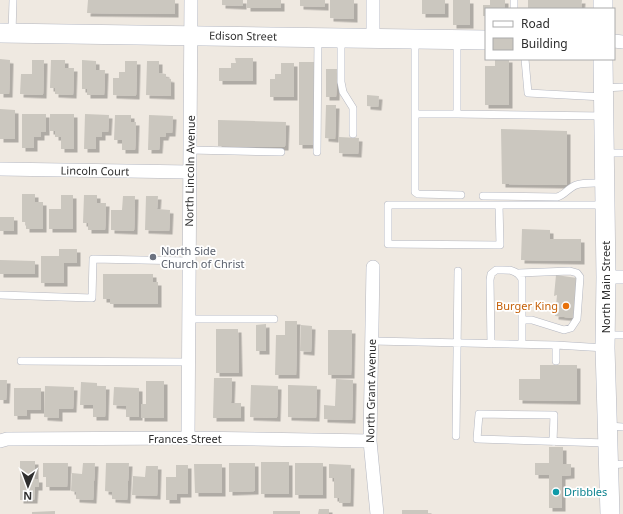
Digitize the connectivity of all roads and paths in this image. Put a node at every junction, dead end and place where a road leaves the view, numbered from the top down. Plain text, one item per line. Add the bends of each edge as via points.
1 (13, 0) edge
2 (191, 0) edge
3 (373, 0) edge
4 (6, 33) edge
5 (192, 36) junction
6 (318, 37) junction
7 (341, 38) junction
8 (373, 38) junction
9 (415, 39) junction
10 (457, 39) junction
11 (485, 40) edge
12 (525, 60) edge
13 (603, 60) edge
14 (623, 87) edge
15 (603, 92) junction
16 (415, 114) junction
17 (457, 114) junction
18 (604, 116) junction
19 (353, 134) dead end
20 (190, 150) junction
21 (281, 152) dead end
22 (318, 152) dead end
23 (604, 153) junction
24 (623, 153) edge
25 (0, 169) edge
26 (190, 172) junction
27 (605, 183) junction
28 (461, 195) dead end
29 (483, 196) dead end
30 (499, 205) junction
31 (605, 205) junction
32 (189, 261) junction
33 (374, 267) dead end
34 (458, 271) dead end
35 (519, 274) junction
36 (614, 277) edge
37 (0, 295) edge
38 (188, 319) junction
39 (274, 319) dead end
40 (522, 320) junction
41 (611, 339) edge
42 (372, 341) junction
43 (458, 343) junction
44 (491, 344) junction
45 (522, 344) junction
46 (556, 345) junction
47 (21, 361) dead end
48 (556, 361) dead end
49 (188, 362) junction
50 (613, 432) edge
51 (456, 436) dead end
52 (188, 438) junction
53 (0, 441) edge
54 (370, 441) junction
55 (553, 442) junction
56 (616, 464) edge
57 (377, 514) edge
58 (610, 514) edge

1 - 4 lane
2 - 5 street, North Lincoln Avenue
3 - 8 street
4 - 5 street, Edison Street
5 - 6 street, Edison Street
5 - 20 street, North Lincoln Avenue
6 - 7 street, Edison Street
6 - 22 lane
7 - 8 street, Edison Street
7 - 19 lane via 341,82 343,92 353,108
8 - 9 street, Edison Street
9 - 10 street, Edison Street
9 - 16 lane
10 - 11 street, Edison Street
10 - 17 lane
12 - 15 lane via 528,93
13 - 15 street, North Main Street
14 - 15 lane
15 - 18 street, North Main Street
16 - 17 lane
16 - 28 lane via 415,192 428,195
17 - 18 lane
18 - 23 street, North Main Street
20 - 21 lane
20 - 26 street, North Lincoln Avenue
23 - 24 lane
23 - 27 street, North Main Street
25 - 26 street, Lincoln Court
26 - 32 street, North Lincoln Avenue
27 - 29 lane via 579,184 556,196
27 - 31 street, North Main Street
30 - 30 lane via 388,205 388,244 500,245
30 - 31 lane
31 - 36 street, North Main Street
32 - 37 lane via 93,259 92,298
32 - 38 street, North Lincoln Avenue
33 - 42 street, North Grant Avenue
34 - 43 lane
35 - 40 lane via 522,279
35 - 40 lane via 570,271 580,277 578,319 571,328 564,330 532,320
35 - 44 lane via 512,270 496,270 492,274
36 - 41 street, North Main Street
38 - 39 lane
38 - 49 street, North Lincoln Avenue
40 - 45 lane
41 - 46 lane
41 - 50 street, North Main Street
42 - 43 lane
42 - 54 street, North Grant Avenue
43 - 44 lane
43 - 51 lane
44 - 45 lane
45 - 46 lane
46 - 48 lane
47 - 49 lane
49 - 52 street, North Lincoln Avenue
50 - 55 lane
50 - 56 street, North Main Street
52 - 53 street, Frances Street
52 - 54 street, Frances Street
54 - 57 street, North Grant Avenue
55 - 55 lane via 477,439 479,414 554,416
56 - 58 street, North Main Street

